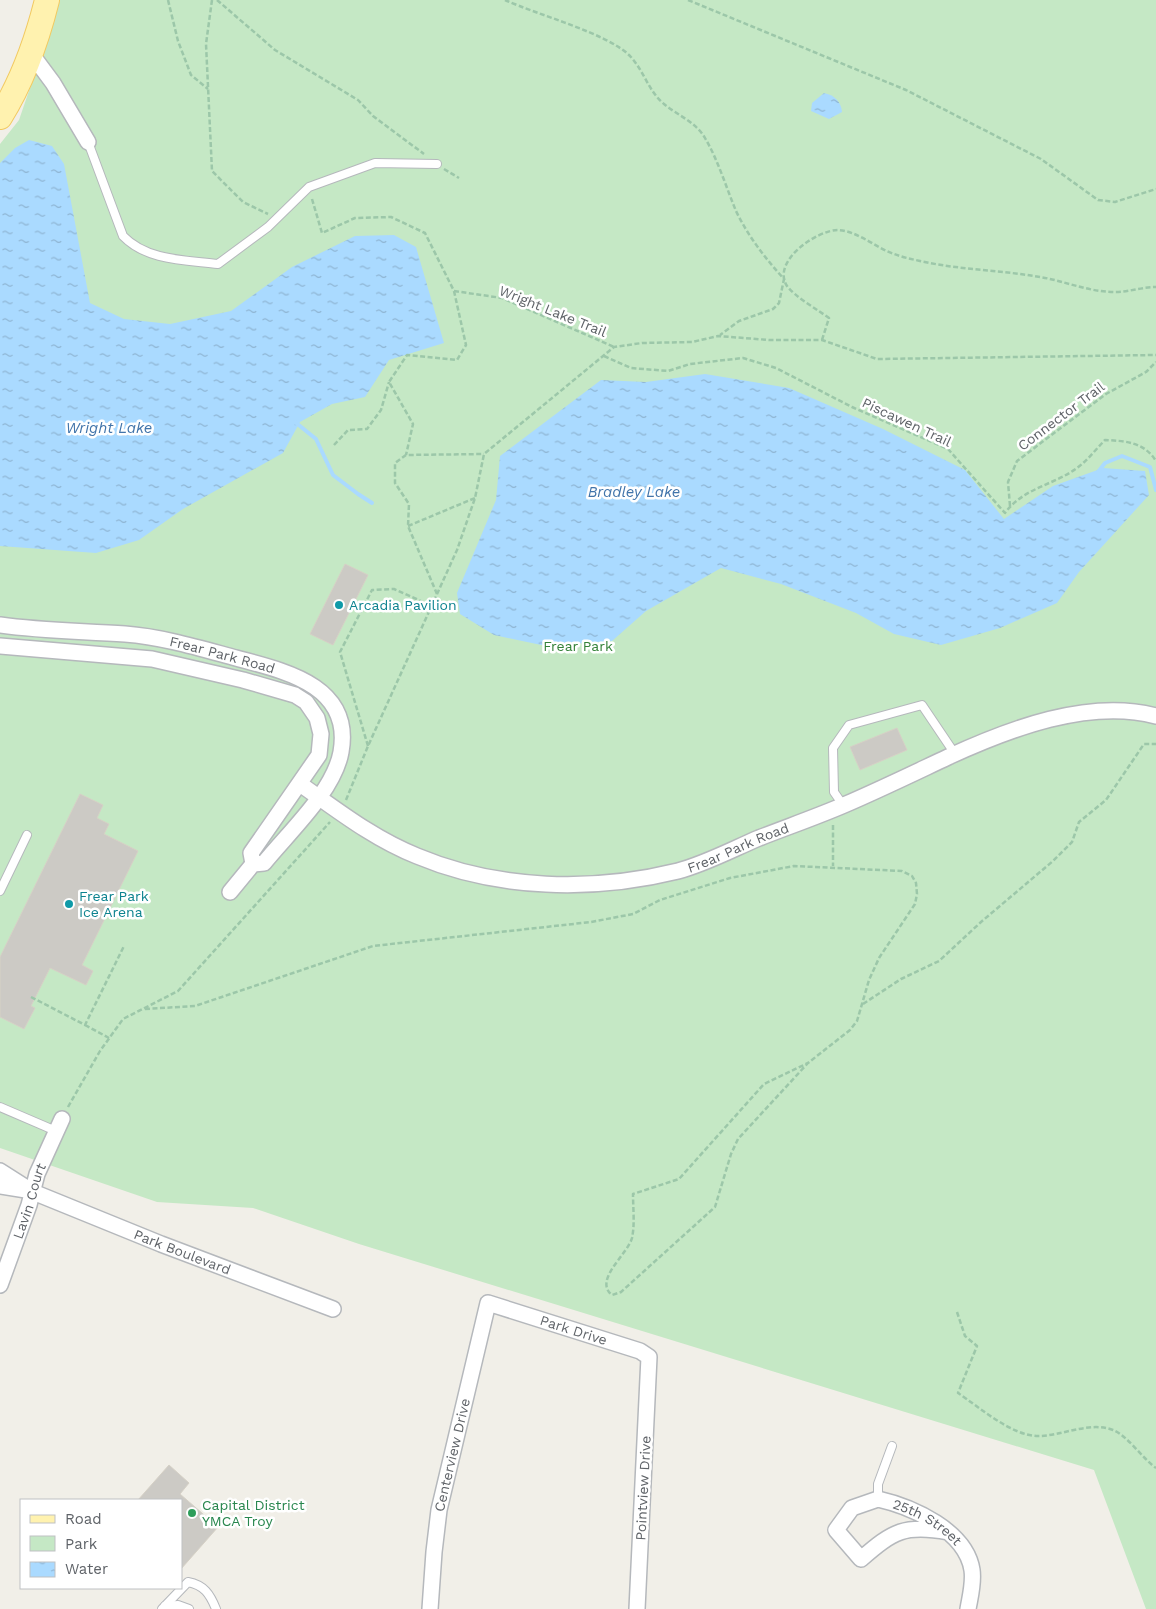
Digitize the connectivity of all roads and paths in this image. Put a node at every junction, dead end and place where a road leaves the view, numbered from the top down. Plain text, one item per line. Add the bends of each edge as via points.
1 (47, 0) edge
2 (168, 0) edge
3 (212, 0) edge
4 (217, 0) edge
5 (505, 0) edge
6 (688, 0) edge
7 (30, 52) junction
8 (208, 89) junction
9 (0, 117) edge
10 (88, 142) joint
11 (438, 164) junction
12 (459, 178) dead end
13 (309, 187) junction
14 (1156, 189) edge
15 (276, 219) junction
16 (784, 279) junction
17 (1156, 287) edge
18 (454, 291) junction
19 (718, 336) junction
20 (822, 340) junction
21 (614, 347) junction
22 (1156, 355) edge
23 (604, 356) junction
24 (1156, 362) edge
25 (389, 382) junction
26 (334, 445) dead end
27 (484, 454) junction
28 (406, 455) junction
29 (1156, 461) edge
30 (475, 498) junction
31 (1010, 506) junction
32 (408, 526) junction
33 (437, 594) junction
34 (432, 606) junction
35 (0, 625) edge
36 (0, 646) edge
37 (1156, 716) edge
38 (1156, 744) edge
39 (368, 746) junction
40 (954, 754) junction
41 (300, 784) junction
42 (319, 797) junction
43 (345, 801) dead end
44 (843, 805) junction
45 (832, 817) dead end
46 (332, 819) dead end
47 (27, 835) dead end
48 (253, 864) junction
49 (833, 866) junction
50 (0, 891) edge
51 (230, 892) dead end
52 (124, 946) dead end
53 (31, 997) dead end
54 (862, 1004) junction
55 (145, 1009) junction
56 (85, 1025) junction
57 (109, 1038) junction
58 (808, 1063) junction
59 (0, 1107) edge
60 (59, 1125) junction
61 (0, 1171) edge
62 (0, 1186) edge
63 (33, 1192) junction
64 (0, 1285) edge
65 (488, 1303) joint
66 (333, 1309) dead end
67 (957, 1312) dead end
68 (650, 1367) joint
69 (892, 1446) dead end
70 (1156, 1468) edge
71 (878, 1499) junction
72 (948, 1532) junction
73 (182, 1588) edge
74 (182, 1589) edge
75 (164, 1608) edge
76 (189, 1609) edge
77 (216, 1609) edge
78 (430, 1609) edge
79 (637, 1609) edge
80 (968, 1609) edge

1 - 7 main road
2 - 8 path via 191,75
3 - 8 path via 206,44
4 - 11 path via 276,50 358,100 373,116
5 - 16 path via 609,41 629,55 664,104 704,136 738,213 765,258
6 - 14 path via 906,90 1041,159 1098,200 1115,202
7 - 9 main road
7 - 10 street via 53,83
8 - 15 path via 212,172 243,202
10 - 15 lane via 124,236 131,244 162,257 218,264
11 - 12 path
11 - 13 lane via 375,163
13 - 15 lane
13 - 18 path via 322,233 355,218 390,217 425,232
16 - 17 path via 790,257 801,245 821,234 838,230 894,254 951,268 1040,277 1085,289 1114,292
16 - 19 path via 779,303 773,309 739,321
16 - 20 path via 788,287 829,318
18 - 21 path, Wright Lake Trail via 502,298
18 - 25 path via 466,345 457,360 407,355
19 - 20 path
19 - 21 path via 692,342
20 - 22 path via 877,359
21 - 23 path
23 - 27 path
23 - 31 path, Piscawen Trail via 631,368 668,371 690,364 742,358 776,368 852,407 948,449 1002,512 1005,513
24 - 31 path, Connector Trail via 1146,372 1106,394 1017,461 1008,482
25 - 26 path via 381,410 367,429 348,430
25 - 28 path via 413,424
27 - 28 path
27 - 30 path
28 - 32 path via 395,462 395,483 409,504
29 - 31 path via 1151,452 1132,441 1105,440 1077,468 1027,492
30 - 32 path
30 - 33 path
32 - 33 path
33 - 34 path
34 - 39 path
34 - 39 path via 394,589 372,590 340,652
35 - 42 street, Frear Park Road via 149,637 298,676 328,698 339,720 342,736 341,752 329,785
36 - 41 street, Frear Park Road via 152,659 295,695 314,712 321,734 319,755
37 - 40 street, Frear Park Road via 1123,710 1050,720
38 - 54 path via 1144,744 1106,800 1079,822 1072,842 1053,861 939,961 901,979
39 - 43 path
40 - 44 street, Frear Park Road
40 - 44 lane via 922,705 849,725 833,748 834,792
41 - 42 street, Frear Park Road
41 - 48 street, Frear Park Road via 251,853
42 - 44 street, Frear Park Road via 374,835 417,857 489,878 549,884 616,882 679,870
42 - 48 street, Frear Park Road via 264,863
45 - 49 path
46 - 55 path via 178,991
47 - 50 lane
48 - 51 street, Frear Park Road
49 - 54 path via 902,871 912,876 916,883 915,904 879,958
49 - 55 path via 794,866 730,878 660,900 633,914 591,922 373,946 195,1006
52 - 56 path
53 - 56 path
54 - 58 path via 857,1021 850,1030
55 - 57 path via 123,1019
56 - 57 path
57 - 60 path
58 - 58 path via 764,1084 679,1179 633,1194 632,1237 627,1250 610,1272 606,1282 609,1293 621,1292 715,1207 738,1139
59 - 60 lane
60 - 63 street, Lavin Court via 37,1174
61 - 63 street, Park Boulevard
62 - 63 street, Park Boulevard
63 - 64 street, Lavin Court
63 - 66 street, Park Boulevard
65 - 68 street, Park Drive via 640,1351 649,1357
65 - 78 street, Centerview Drive via 439,1510
67 - 70 path via 965,1336 977,1346 958,1393 1011,1428 1037,1436 1076,1429 1116,1431
68 - 79 street, Pointview Drive
69 - 71 lane via 878,1484
71 - 72 street, 25th Street via 935,1522
71 - 72 street, 25th Street via 852,1508 836,1530 861,1559 886,1537 910,1528
72 - 80 street, 25th Street via 962,1545 972,1571
73 - 77 lane via 188,1582 198,1584 211,1596
74 - 75 lane
75 - 76 lane via 178,1605

